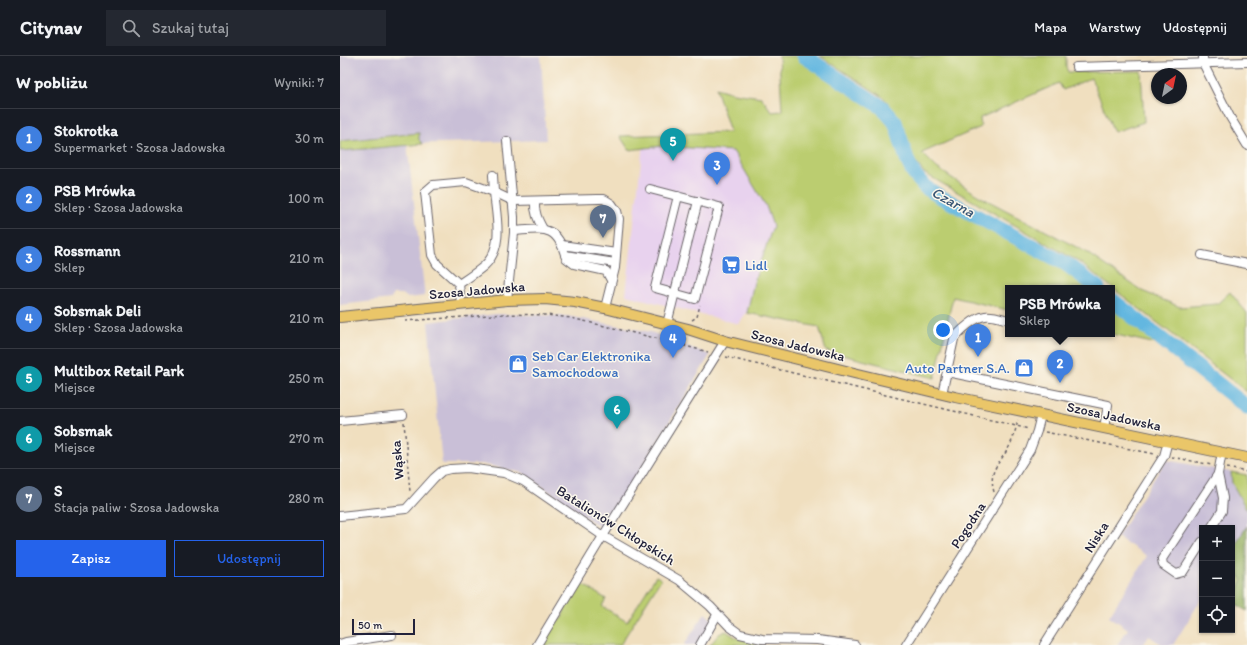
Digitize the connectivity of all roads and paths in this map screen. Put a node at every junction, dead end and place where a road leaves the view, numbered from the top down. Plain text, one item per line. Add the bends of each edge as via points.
1 (1203, 60) edge
2 (1247, 62) edge
3 (1076, 67) dead end
4 (507, 141) dead end
5 (1247, 145) edge
6 (493, 175) dead end
7 (650, 189) dead end
8 (494, 192) junction
9 (678, 196) junction
10 (534, 201) junction
11 (698, 201) junction
12 (512, 202) junction
13 (543, 229) junction
14 (514, 231) junction
15 (562, 245) junction
16 (616, 253) junction
17 (565, 255) junction
18 (1202, 255) dead end
19 (615, 263) junction
20 (1247, 264) edge
21 (611, 280) junction
22 (459, 284) junction
23 (674, 293) junction
24 (702, 299) dead end
25 (507, 300) junction
26 (461, 304) junction
27 (605, 308) junction
28 (340, 317) edge
29 (1005, 319) edge
30 (404, 321) dead end
31 (690, 323) dead end
32 (667, 324) junction
33 (687, 336) dead end
34 (725, 340) junction
35 (685, 346) junction
36 (717, 355) junction
37 (947, 372) junction
38 (942, 394) junction
39 (1020, 410) junction
40 (403, 415) joint
41 (1041, 415) junction
42 (340, 421) edge
43 (1016, 427) junction
44 (1104, 428) junction
45 (1037, 431) junction
46 (1168, 442) junction
47 (1222, 452) junction
48 (1164, 456) junction
49 (1244, 457) edge
50 (1219, 470) junction
51 (1247, 472) edge
52 (411, 504) junction
53 (994, 509) junction
54 (340, 516) edge
55 (1213, 525) edge
56 (603, 536) junction
57 (1199, 547) edge
58 (717, 615) junction
59 (392, 635) dead end
60 (796, 642) edge
61 (340, 644) edge
62 (537, 645) edge
63 (700, 645) edge
64 (855, 645) edge
65 (906, 645) edge
66 (1044, 645) edge

1 - 2 street
1 - 3 street
1 - 5 street via 1230,117
4 - 12 street
6 - 8 street
7 - 9 street
8 - 12 street
8 - 22 street via 498,236 493,253 485,265
8 - 22 street via 466,182 433,185 425,192 432,255 437,264
9 - 11 street
9 - 23 street via 654,288
10 - 12 street
10 - 13 street via 534,209
10 - 16 street via 609,201 619,215
11 - 23 street
11 - 23 street via 719,207 695,299
12 - 14 street
13 - 14 street
13 - 15 street via 555,233
14 - 25 street
15 - 16 street
15 - 17 street
16 - 19 street
17 - 19 street
17 - 21 street via 574,264 606,271
18 - 20 street
19 - 21 street
21 - 27 street
22 - 26 street
23 - 32 street
24 - 31 path via 697,317
25 - 26 main road, Szosa Jadowska
25 - 27 main road, Szosa Jadowska via 559,300
26 - 28 main road, Szosa Jadowska
27 - 32 main road, Szosa Jadowska
29 - 37 street via 984,316 958,332 954,338
30 - 35 path via 504,314 546,315 572,318
32 - 34 main road, Szosa Jadowska
33 - 35 path
34 - 36 street
34 - 38 main road, Szosa Jadowska
35 - 36 path
36 - 43 path
36 - 56 street
37 - 38 street
37 - 44 street via 1108,405
38 - 39 main road, Szosa Jadowska
39 - 41 main road, Szosa Jadowska
39 - 43 path
40 - 42 street
40 - 52 path, Wąska
41 - 44 main road, Szosa Jadowska
41 - 45 street, Pogodna
43 - 45 path
43 - 53 path via 1009,447 993,472
44 - 46 main road, Szosa Jadowska
45 - 48 path
45 - 53 street, Pogodna via 1030,450
46 - 47 main road, Szosa Jadowska
46 - 48 street, Niska
47 - 49 main road, Szosa Jadowska
47 - 50 street
48 - 50 path
48 - 66 street, Niska
50 - 51 path
50 - 55 street via 1224,498 1222,511
50 - 57 street via 1162,559 1163,565 1176,574 1183,572
52 - 54 street, Batalionów Chłopskich via 406,509
52 - 56 street, Batalionów Chłopskich via 434,478 450,469 468,468 504,473 523,481
53 - 65 street, Pogodna
56 - 58 street, Batalionów Chłopskich via 679,580
56 - 62 street
58 - 60 street, Batalionów Chłopskich via 731,628 747,636
58 - 63 street
59 - 61 street
60 - 64 street, Batalionów Chłopskich via 818,640

